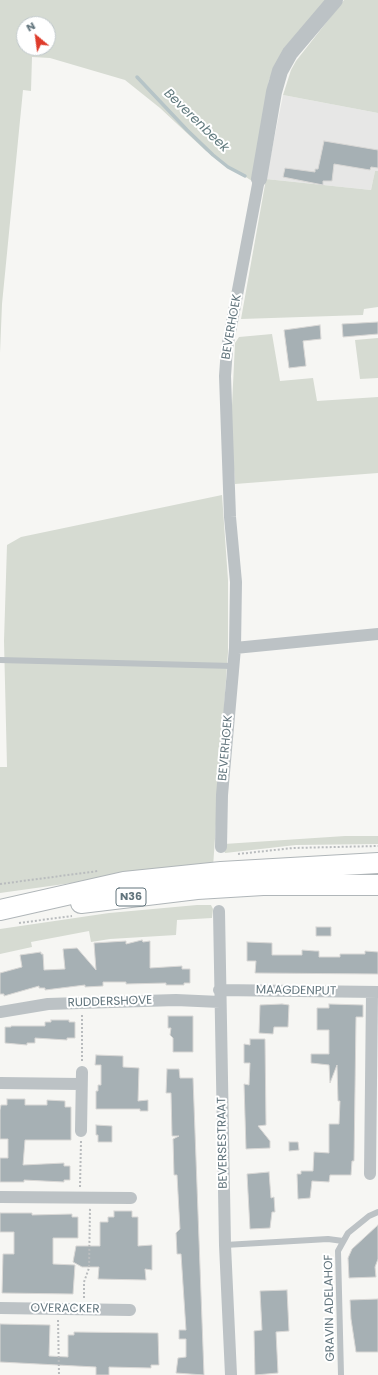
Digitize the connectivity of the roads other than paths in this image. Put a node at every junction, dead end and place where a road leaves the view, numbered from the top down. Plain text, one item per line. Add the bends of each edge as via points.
1 (335, 0) edge
2 (260, 180) joint
3 (378, 634) edge
4 (235, 648) junction
5 (0, 660) edge
6 (234, 666) junction
7 (221, 847) dead end
8 (378, 863) edge
9 (273, 869) junction
10 (378, 871) edge
11 (378, 885) edge
12 (0, 910) edge
13 (219, 912) dead end
14 (0, 914) edge
15 (219, 990) junction
16 (375, 992) edge
17 (220, 1002) junction
18 (0, 1012) edge
19 (0, 1083) edge
20 (81, 1131) road end
21 (370, 1174) dead end
22 (0, 1197) edge
23 (131, 1198) dead end
24 (378, 1212) edge
25 (343, 1241) junction
26 (225, 1245) junction
27 (0, 1308) edge
28 (130, 1310) dead end
29 (231, 1375) edge
30 (341, 1375) edge

1 - 2 street, BEVERHOEK via 290,53 277,78
2 - 4 street, BEVERHOEK via 227,348 224,376 230,517 236,582
3 - 4 street
4 - 6 street, BEVERHOEK
5 - 6 lane
6 - 7 street, BEVERHOEK via 224,774
8 - 9 main road
9 - 10 main road, N36
9 - 12 main road, N36 via 124,882
11 - 14 main road, N36 via 263,885 203,889
13 - 15 street, BEVERSESTRAAT
15 - 16 street, MAAGDENPUT
15 - 17 street, BEVERSESTRAAT
16 - 21 street, MAAGDENPUT
17 - 18 street, RUDDERSHOVE via 176,1000 48,1004
17 - 26 street, BEVERSESTRAAT
19 - 20 street via 81,1078
22 - 23 street
24 - 25 lane, GRAVIN ADELAHOF via 369,1216
25 - 26 lane, GRAVIN ADELAHOF via 328,1239
25 - 30 lane, GRAVIN ADELAHOF via 338,1251
26 - 29 street, BEVERSESTRAAT
27 - 28 street, OVERACKER

